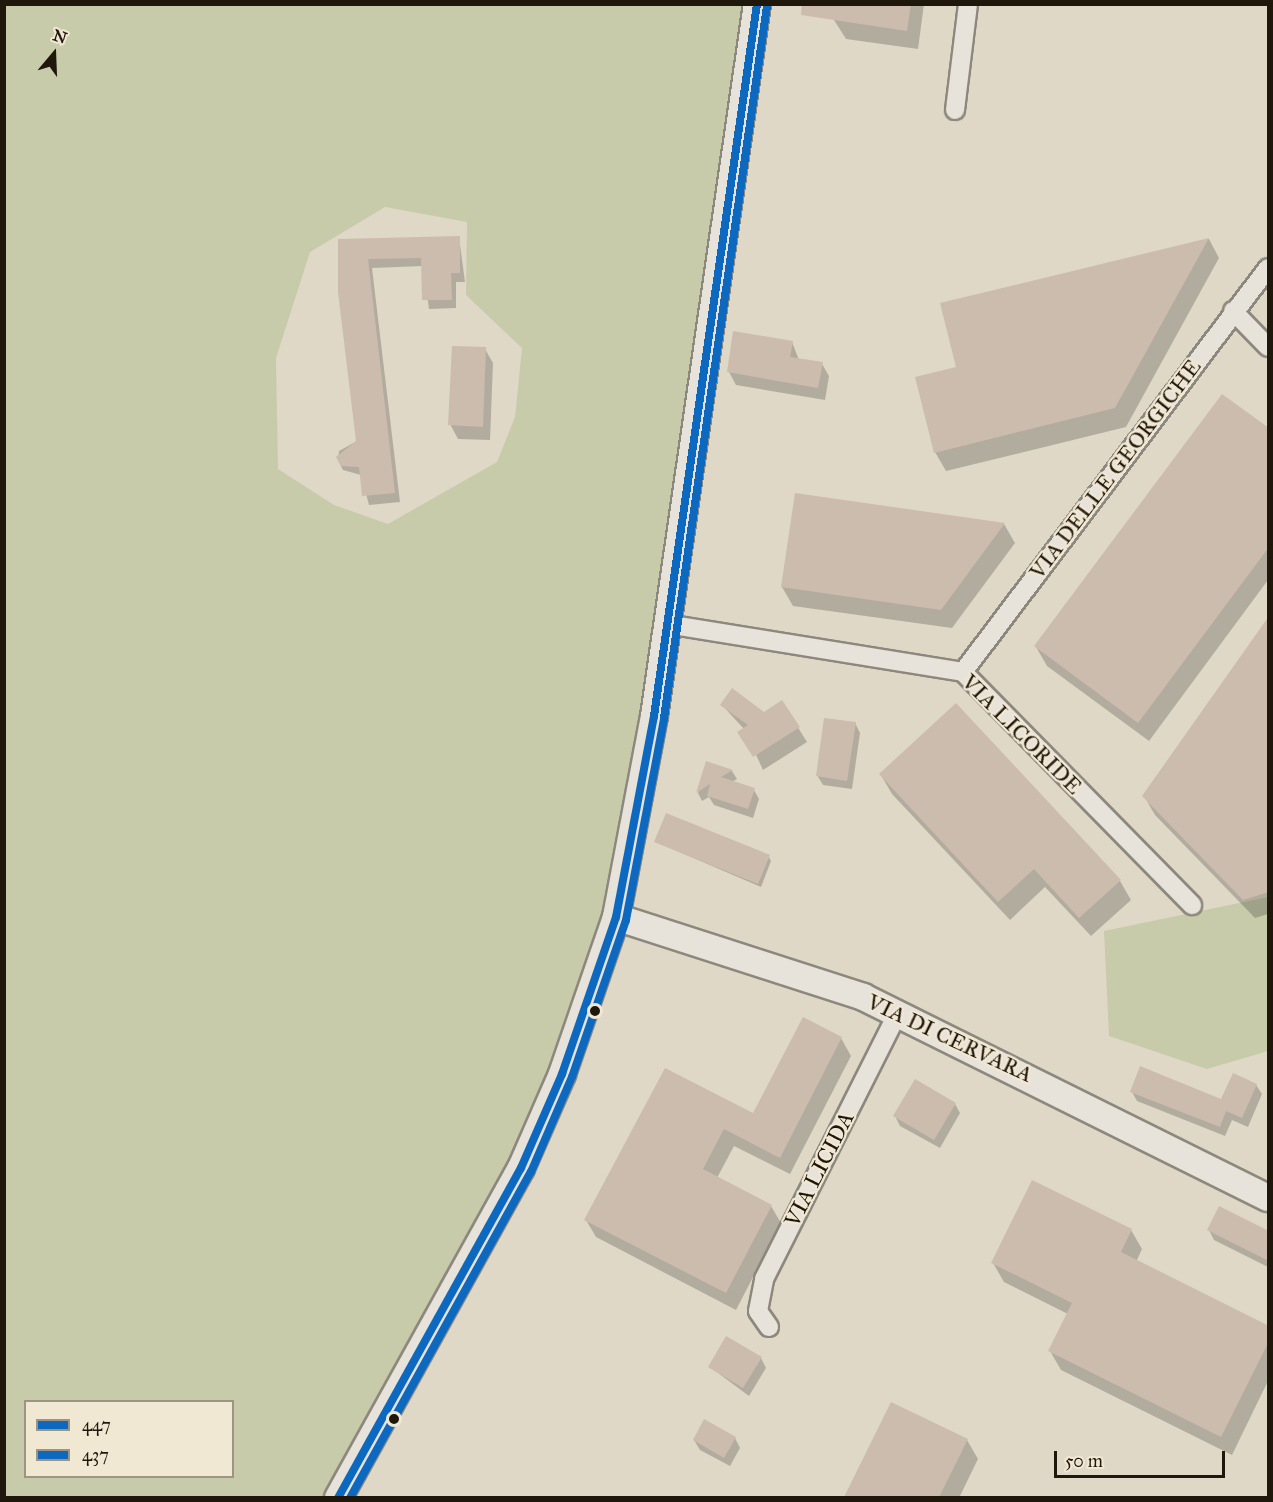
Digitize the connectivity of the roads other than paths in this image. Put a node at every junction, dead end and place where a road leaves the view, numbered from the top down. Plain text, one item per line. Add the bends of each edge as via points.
1 (757, 4) edge
2 (968, 4) edge
3 (955, 110) dead end
4 (1269, 268) edge
5 (1233, 311) junction
6 (1269, 347) edge
7 (667, 624) junction
8 (963, 672) junction
9 (1192, 905) dead end
10 (616, 917) junction
11 (898, 1012) junction
12 (1269, 1198) edge
13 (769, 1327) dead end
14 (338, 1497) edge

1 - 7 street
2 - 3 street
4 - 5 street, VIA DELLE GEORGICHE
5 - 6 street
5 - 8 street, VIA DELLE GEORGICHE
7 - 8 street, VIA LICORIDE
7 - 10 street via 634,838
8 - 9 street, VIA LICORIDE
10 - 11 street, VIA DI CERVARA via 822,981
10 - 14 street via 562,1074 521,1168
11 - 12 street, VIA DI CERVARA
11 - 13 street, VIA LICIDA via 764,1279 758,1311

